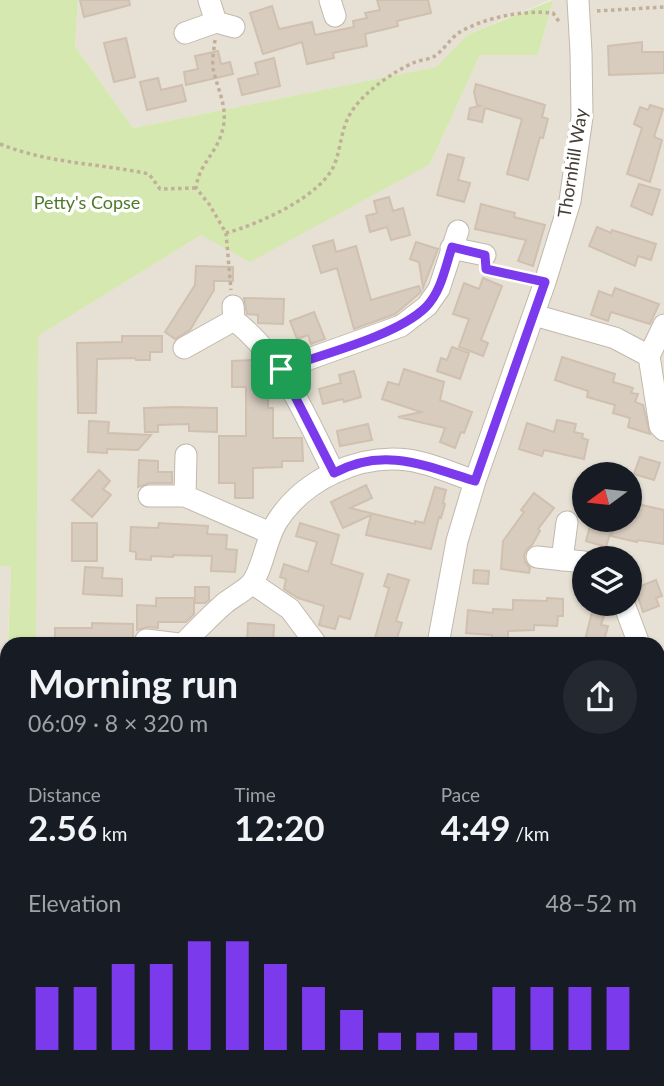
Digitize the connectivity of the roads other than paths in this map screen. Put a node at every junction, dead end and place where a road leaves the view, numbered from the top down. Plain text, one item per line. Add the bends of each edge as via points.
1 (209, 0) edge
2 (578, 6) edge
3 (185, 33) dead end
4 (485, 255) road end
5 (534, 315) junction
6 (664, 324) edge
7 (184, 348) dead end
8 (649, 356) junction
9 (281, 369) junction
10 (664, 430) edge
11 (186, 455) dead end
12 (334, 473) junction
13 (475, 481) junction
14 (149, 496) dead end
15 (185, 496) junction
16 (567, 522) dead end
17 (271, 533) junction
18 (537, 557) dead end
19 (562, 560) junction
20 (572, 561) edge
21 (252, 583) junction
22 (628, 616) edge
23 (189, 637) edge
24 (311, 637) edge
25 (439, 637) edge
26 (636, 637) edge

1 - 3 street via 225,24
2 - 5 street, Thornhill Way via 582,117 570,201
4 - 9 street via 455,239 439,289 427,306 401,326
5 - 8 street via 615,338
5 - 13 street, Thornhill Way
6 - 8 street
7 - 9 street via 233,313
8 - 10 street
9 - 12 street
11 - 15 street
12 - 13 street via 363,463 408,460
12 - 17 street via 303,493
13 - 25 street, Thornhill Way via 457,541
14 - 15 street
15 - 17 street
16 - 19 street
17 - 21 street
18 - 19 street
19 - 20 street
21 - 23 street
21 - 24 street via 290,608
22 - 26 street

